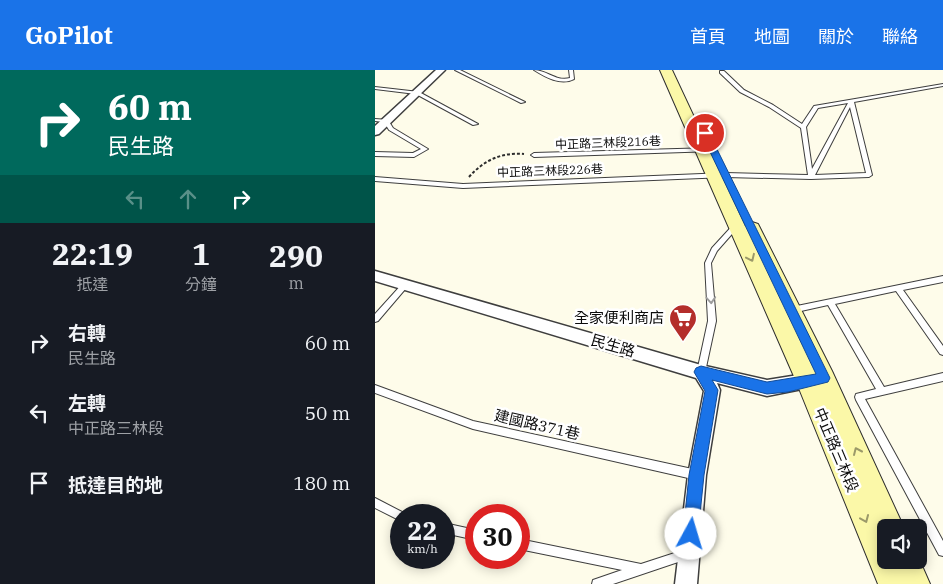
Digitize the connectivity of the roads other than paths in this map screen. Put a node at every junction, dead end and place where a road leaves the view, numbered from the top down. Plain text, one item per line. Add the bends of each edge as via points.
1 (441, 70) edge
2 (457, 70) edge
3 (536, 70) edge
4 (571, 70) edge
5 (666, 70) edge
6 (674, 70) edge
7 (722, 72) dead end
8 (943, 85) edge
9 (375, 88) edge
10 (417, 93) junction
11 (523, 102) dead end
12 (851, 102) junction
13 (375, 120) edge
14 (386, 122) junction
15 (475, 124) dead end
16 (803, 127) junction
17 (375, 132) edge
18 (707, 150) junction
19 (375, 154) edge
20 (534, 155) road end
21 (720, 175) junction
22 (811, 177) junction
23 (375, 178) edge
24 (736, 226) junction
25 (375, 276) edge
26 (943, 279) edge
27 (405, 285) junction
28 (898, 288) junction
29 (830, 302) junction
30 (783, 311) junction
31 (375, 319) edge
32 (943, 352) edge
33 (701, 372) junction
34 (943, 377) edge
35 (815, 379) junction
36 (375, 389) edge
37 (881, 392) junction
38 (697, 475) junction
39 (375, 503) edge
40 (390, 510) edge
41 (886, 519) edge
42 (530, 546) edge
43 (943, 551) edge
44 (689, 553) junction
45 (909, 569) edge
46 (640, 570) junction
47 (597, 584) edge
48 (686, 584) edge
49 (892, 584) edge
50 (916, 584) edge

1 - 10 street
2 - 11 lane
3 - 4 lane via 567,82 572,79
5 - 18 main road, 中正路三林段
6 - 18 main road, 中正路三林段
7 - 16 lane via 742,92
8 - 12 lane
9 - 10 lane
10 - 14 street
10 - 15 lane
12 - 16 lane via 816,107
12 - 22 lane
12 - 22 lane, 中正路三林段226巷 via 869,176
13 - 14 lane
14 - 17 street
14 - 19 lane via 391,129 425,149 414,155
16 - 22 lane
18 - 20 lane, 中正路三林段216巷
18 - 21 main road, 中正路三林段
21 - 22 lane, 中正路三林段226巷
21 - 23 lane, 中正路三林段226巷 via 463,186
21 - 24 main road, 中正路三林段
21 - 30 main road, 中正路三林段
24 -> 30 main road, 中正路三林段
24 -> 33 lane via 714,250 708,263 712,321
25 - 27 street, 民生路
26 - 28 lane
27 - 31 lane
27 - 33 street, 民生路
28 - 29 lane
28 - 32 lane
29 - 30 lane
29 - 37 lane
30 - 35 main road, 中正路三林段
33 - 35 street, 民生路 via 767,388
33 - 38 street via 711,390
34 - 37 lane
41 -> 35 main road, 中正路三林段
35 -> 49 main road, 中正路三林段
36 - 38 lane, 建國路371巷 via 473,425
37 - 43 lane via 859,397
38 - 44 street
39 - 40 lane
42 - 46 lane
44 - 46 lane
44 - 48 street
45 - 50 main road
46 - 47 lane

